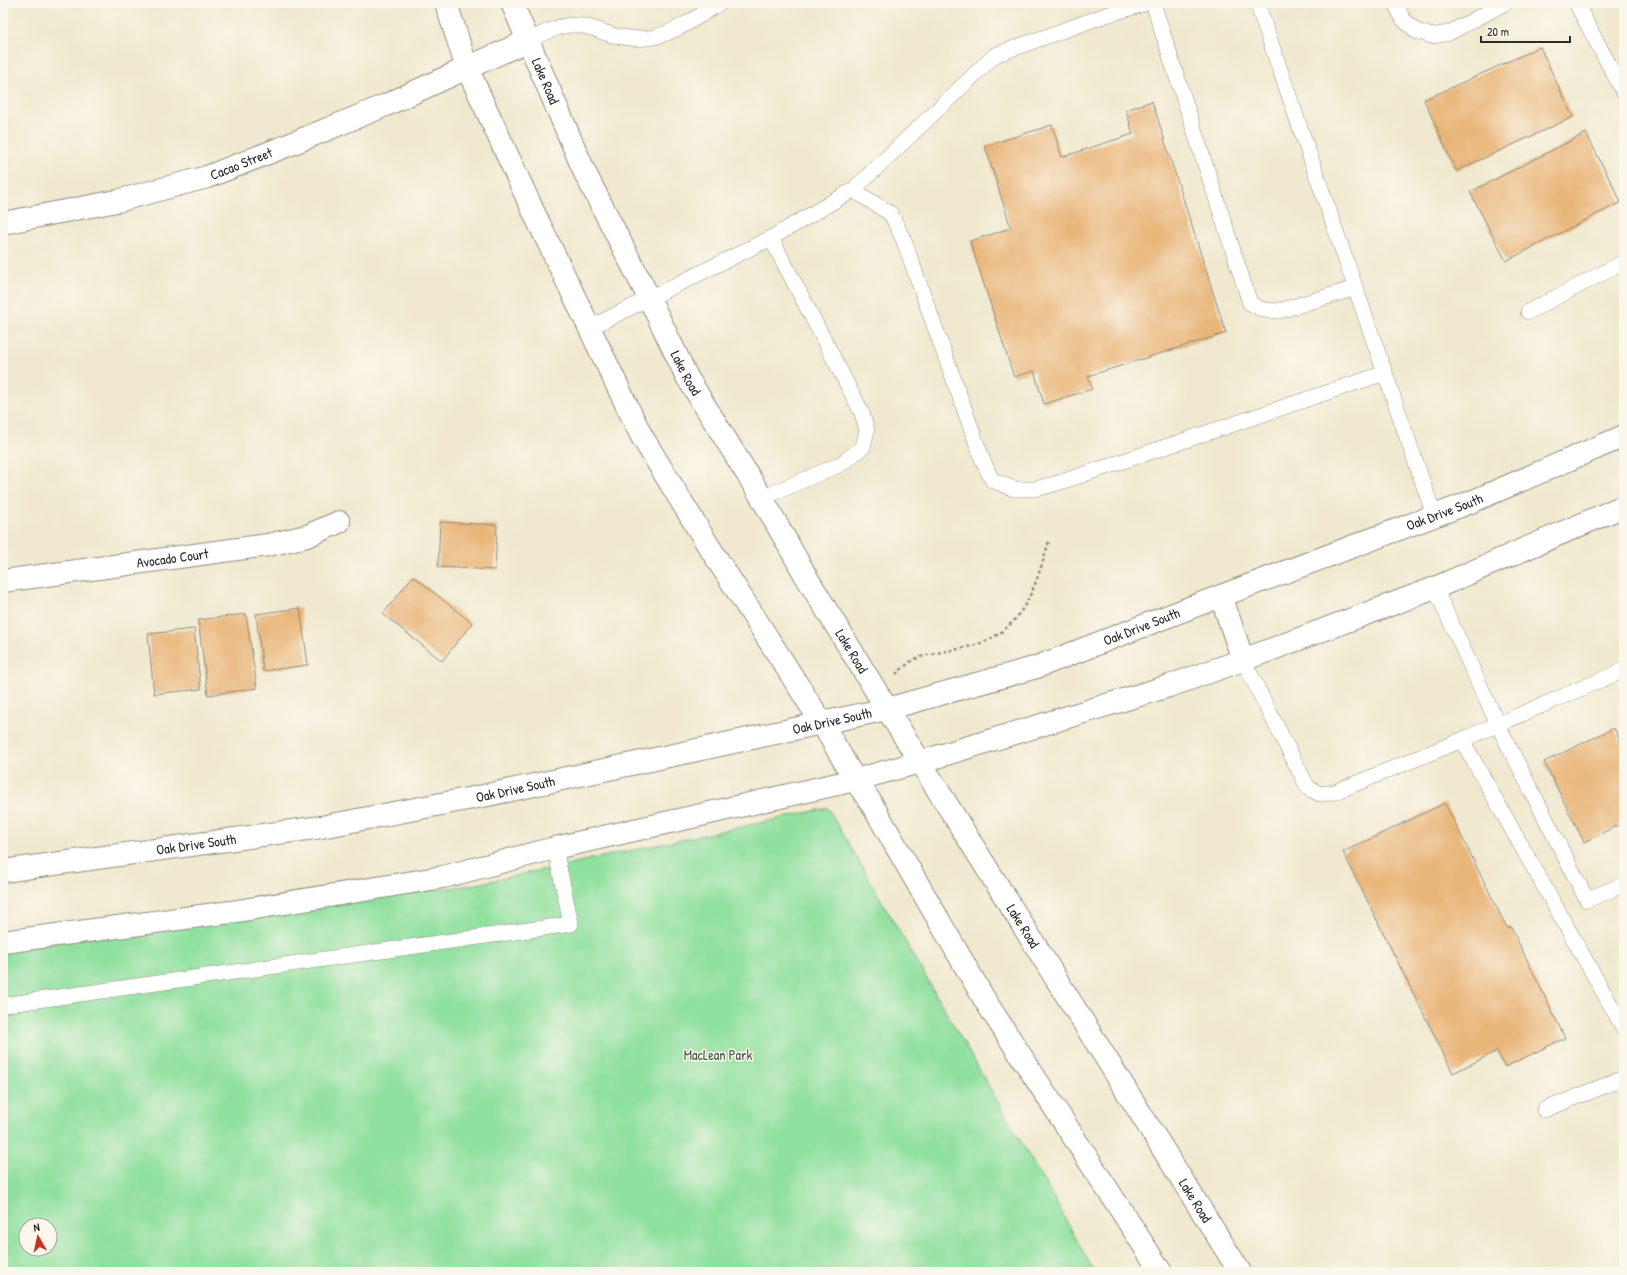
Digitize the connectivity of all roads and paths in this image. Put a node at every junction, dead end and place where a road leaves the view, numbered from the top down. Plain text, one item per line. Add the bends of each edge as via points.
1 (446, 3) edge
2 (512, 3) edge
3 (720, 3) edge
4 (1147, 3) edge
5 (1153, 3) edge
6 (1257, 3) edge
7 (1395, 3) edge
8 (1505, 3) edge
9 (1576, 3) edge
10 (527, 41) junction
11 (468, 68) junction
12 (1624, 93) edge
13 (852, 190) junction
14 (3, 223) edge
15 (771, 238) junction
16 (1624, 262) edge
17 (1356, 288) junction
18 (649, 298) junction
19 (1528, 312) dead end
20 (589, 328) junction
21 (1385, 373) junction
22 (1624, 436) edge
23 (762, 498) junction
24 (1624, 506) edge
25 (1434, 515) junction
26 (339, 522) dead end
27 (1049, 541) dead end
28 (3, 581) edge
29 (1435, 588) junction
30 (1221, 596) junction
31 (1243, 660) junction
32 (1624, 670) edge
33 (893, 677) dead end
34 (887, 709) junction
35 (822, 723) junction
36 (1498, 725) junction
37 (1462, 740) junction
38 (920, 762) junction
39 (855, 780) junction
40 (555, 848) junction
41 (3, 871) edge
42 (1624, 884) edge
43 (3, 942) edge
44 (3, 1005) edge
45 (1624, 1029) edge
46 (1624, 1078) edge
47 (1544, 1110) dead end
48 (1161, 1272) edge
49 (1240, 1272) edge

1 - 11 street
2 - 10 street, Lake Road
3 - 10 lane via 685,24 655,37 638,39 612,35 589,26 573,25 557,28
4 - 13 lane via 995,55
5 - 17 lane via 1250,303 1263,310 1279,311
6 - 17 lane
7 - 8 lane via 1403,19 1416,31 1432,36 1449,33
9 - 12 lane
10 - 11 street, Cacao Street
10 - 18 street, Lake Road via 586,173
11 - 14 street, Cacao Street via 299,141 206,177 117,201
11 - 20 street
13 - 15 lane
13 - 21 lane via 891,214 904,241 983,461 992,480 1014,489 1035,489 1058,483
15 - 18 lane
15 - 23 lane via 862,414 867,430 863,447 841,464
16 - 19 lane
17 - 21 lane
18 - 20 lane
18 - 23 street, Lake Road via 687,377
20 - 35 street via 641,435
21 - 25 lane
22 - 25 street, Oak Drive South via 1471,502
23 - 34 street, Lake Road via 807,578
24 - 29 street
25 - 30 street, Oak Drive South
26 - 28 street, Avocado Court via 307,536 268,545
27 - 33 path via 1033,590 1018,616 1003,631 978,644 915,659
29 - 31 street
29 - 36 lane
30 - 31 street
30 - 34 street, Oak Drive South via 1037,667
31 - 37 lane via 1308,788 1320,794 1335,792
31 - 38 street via 1169,686
32 - 36 lane
34 - 35 street, Oak Drive South
34 - 38 street, Lake Road
35 - 39 street
35 - 41 street, Oak Drive South via 483,796 321,826
36 - 37 lane
36 - 42 lane via 1587,900
37 - 45 lane
38 - 39 street
38 - 49 street, Lake Road
39 - 40 street
39 - 48 street via 870,801 986,1002
40 - 43 street via 435,878 231,912
40 - 44 lane via 571,924
46 - 47 lane

